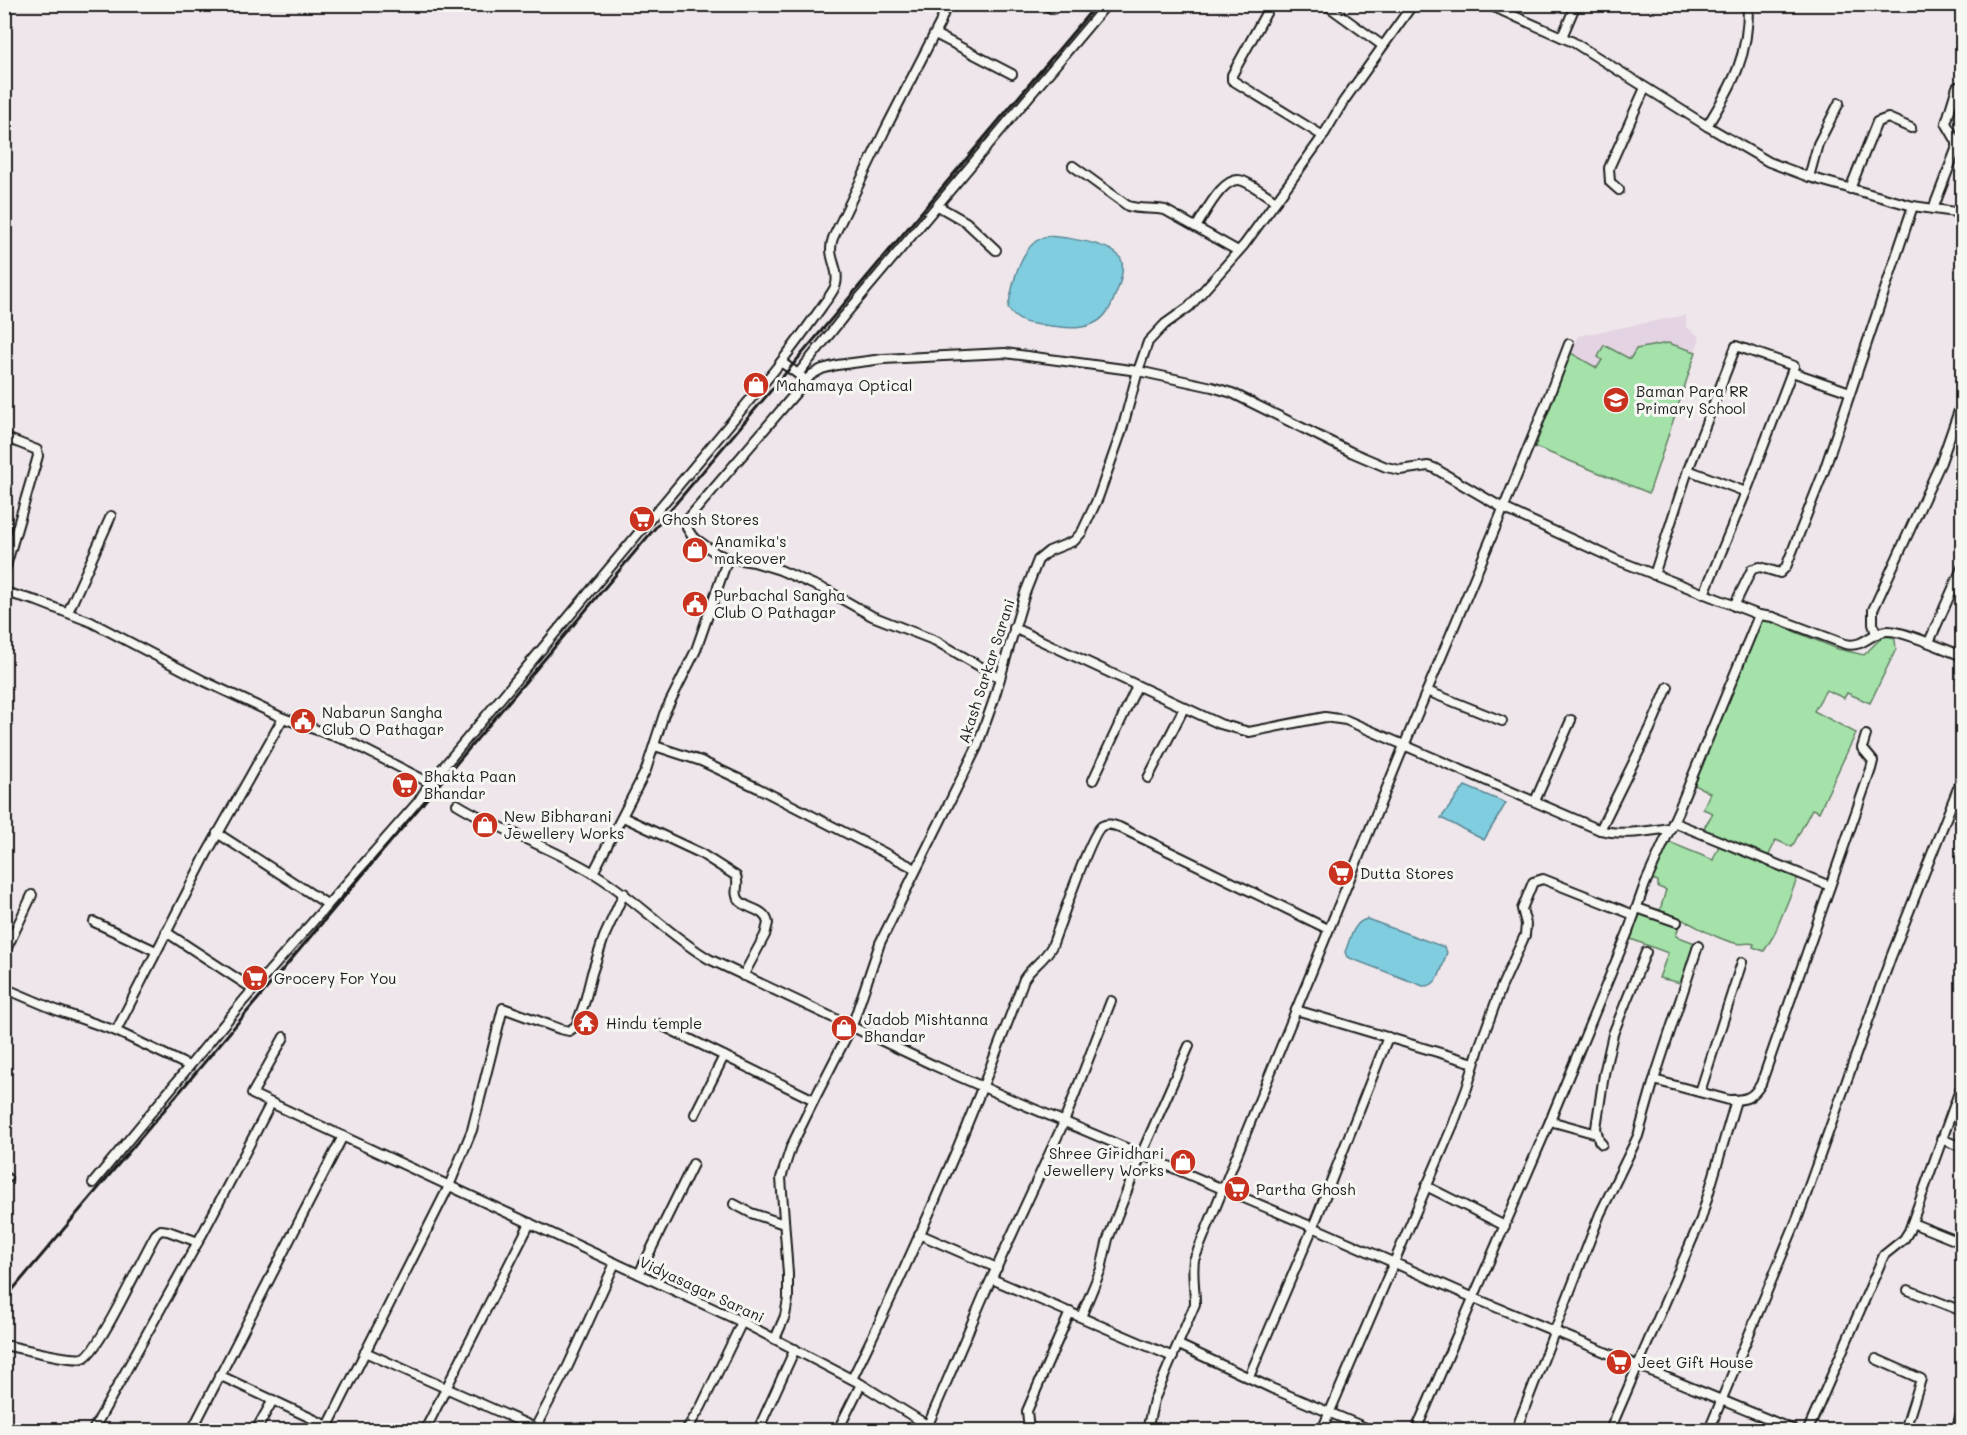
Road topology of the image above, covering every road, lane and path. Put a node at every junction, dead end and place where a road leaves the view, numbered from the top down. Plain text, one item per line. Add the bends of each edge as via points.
1 (947, 4) edge
2 (1044, 4) edge
3 (1107, 4) edge
4 (1271, 4) edge
5 (1325, 4) edge
6 (1413, 4) edge
7 (1487, 4) edge
8 (1576, 4) edge
9 (1748, 4) edge
10 (1053, 9) dead end
11 (935, 34) junction
12 (1562, 37) junction
13 (1383, 46) junction
14 (1012, 74) dead end
15 (1957, 87) dead end
16 (1645, 88) junction
17 (1839, 103) dead end
18 (1707, 126) junction
19 (1911, 128) dead end
20 (1323, 136) junction
21 (1073, 166) dead end
22 (1809, 177) junction
23 (1850, 189) junction
24 (1619, 190) dead end
25 (1276, 201) junction
26 (938, 206) junction
27 (1913, 206) junction
28 (1933, 209) junction
29 (1962, 213) edge
30 (1196, 228) junction
31 (996, 250) dead end
32 (1238, 251) junction
33 (1569, 344) dead end
34 (781, 362) junction
35 (1138, 371) junction
36 (1792, 372) junction
37 (798, 374) junction
38 (807, 380) junction
39 (1850, 392) junction
40 (1962, 402) edge
41 (4, 437) edge
42 (1688, 470) junction
43 (1746, 492) junction
44 (1504, 508) junction
45 (111, 516) dead end
46 (728, 558) junction
47 (1962, 568) edge
48 (4, 573) edge
49 (1654, 575) junction
50 (4, 592) edge
51 (1704, 594) junction
52 (1734, 606) junction
53 (68, 612) junction
54 (1759, 615) junction
55 (1014, 628) junction
56 (1876, 634) junction
57 (1929, 642) junction
58 (1962, 656) edge
59 (1000, 678) junction
60 (1137, 686) junction
61 (1668, 687) dead end
62 (1427, 692) junction
63 (1184, 708) junction
64 (283, 718) junction
65 (1571, 720) dead end
66 (1502, 721) dead end
67 (1866, 735) dead end
68 (1404, 745) junction
69 (655, 746) junction
70 (1148, 778) dead end
71 (1962, 778) edge
72 (1093, 780) dead end
73 (430, 783) junction
74 (1535, 801) junction
75 (457, 804) dead end
76 (623, 817) junction
77 (1672, 825) junction
78 (1600, 830) junction
79 (217, 833) junction
80 (916, 870) junction
81 (593, 873) junction
82 (1830, 886) junction
83 (624, 893) junction
84 (32, 895) dead end
85 (327, 904) junction
86 (1636, 912) junction
87 (94, 922) dead end
88 (1677, 922) dead end
89 (1328, 929) junction
90 (166, 932) junction
91 (1698, 946) dead end
92 (156, 951) junction
93 (1646, 952) dead end
94 (4, 954) edge
95 (1742, 962) dead end
96 (743, 976) junction
97 (4, 988) edge
98 (253, 989) junction
99 (1111, 1001) dead end
100 (1296, 1010) junction
101 (659, 1024) dead end
102 (852, 1026) junction
103 (116, 1031) junction
104 (284, 1037) dead end
105 (1388, 1037) junction
106 (1189, 1046) dead end
107 (724, 1056) junction
108 (1474, 1064) junction
109 (189, 1066) junction
110 (1654, 1080) junction
111 (1962, 1084) edge
112 (983, 1087) junction
113 (1700, 1092) junction
114 (814, 1100) junction
115 (1736, 1100) junction
116 (271, 1103) junction
117 (695, 1114) dead end
118 (1550, 1121) junction
119 (1064, 1122) junction
120 (1597, 1134) junction
121 (343, 1136) junction
122 (1941, 1139) junction
123 (1602, 1144) dead end
124 (1962, 1147) edge
125 (1141, 1155) junction
126 (693, 1164) dead end
127 (93, 1183) dead end
128 (449, 1186) junction
129 (1426, 1186) junction
130 (1224, 1189) junction
131 (734, 1204) dead end
132 (530, 1223) junction
133 (1912, 1223) junction
134 (784, 1224) junction
135 (1505, 1226) junction
136 (1313, 1227) junction
137 (919, 1234) junction
138 (198, 1242) junction
139 (1962, 1243) edge
140 (1394, 1262) junction
141 (615, 1263) junction
142 (997, 1268) junction
143 (639, 1274) junction
144 (992, 1280) junction
145 (1908, 1290) dead end
146 (1474, 1298) junction
147 (1962, 1311) edge
148 (1070, 1312) junction
149 (1081, 1317) junction
150 (742, 1322) junction
151 (1555, 1330) junction
152 (775, 1339) junction
153 (1179, 1345) junction
154 (9, 1346) dead end
155 (795, 1349) junction
156 (365, 1352) junction
157 (1173, 1357) junction
158 (1876, 1359) dead end
159 (1639, 1365) junction
160 (219, 1375) junction
161 (1249, 1377) junction
162 (852, 1379) junction
163 (861, 1384) junction
164 (447, 1389) junction
165 (273, 1400) junction
166 (1722, 1400) junction
167 (1962, 1411) edge
168 (1330, 1414) junction
169 (327, 1428) edge
170 (932, 1428) edge
171 (537, 1430) edge
172 (93, 1431) edge
173 (192, 1431) edge
174 (256, 1431) edge
175 (425, 1431) edge
176 (686, 1431) edge
177 (758, 1431) edge
178 (838, 1431) edge
179 (1029, 1431) edge
180 (1146, 1431) edge
181 (1322, 1431) edge
182 (1371, 1431) edge
183 (1416, 1431) edge
184 (1516, 1431) edge
185 (1610, 1431) edge
186 (1709, 1431) edge
187 (1794, 1431) edge
188 (1808, 1431) edge
189 (1905, 1431) edge
190 (1956, 1431) edge

1 - 11 street
2 - 10 street
3 - 26 street
4 - 20 street via 1232,80
5 - 13 street
6 - 13 street, Akash Sarkar Sarani
7 - 12 street
8 - 12 street
9 - 18 street via 1745,44 1738,69
11 - 14 street
11 - 34 street via 832,238 830,250 837,277 834,289
12 - 16 street
13 - 20 street, Akash Sarkar Sarani
15 - 28 street via 1946,123 1957,147
16 - 18 street
16 - 24 street via 1609,168 1610,182
17 - 22 street via 1818,144
18 - 22 street via 1769,162
19 - 23 street via 1888,118 1877,122
20 - 25 street, Akash Sarkar Sarani
21 - 30 street via 1128,206 1165,210
22 - 23 street
23 - 27 street
25 - 30 street via 1244,182 1233,180 1218,193
25 - 32 street, Akash Sarkar Sarani
26 - 31 street via 966,222
26 - 37 street
27 - 28 street
27 - 39 street
28 - 29 street
30 - 32 street
32 - 35 street, Akash Sarkar Sarani via 1189,308 1153,335
33 - 44 street
34 - 37 street
34 - 73 street
35 - 38 street via 1005,353 837,364
35 - 44 street via 1232,393 1394,470 1434,468
35 - 55 street, Akash Sarkar Sarani via 1122,430 1089,519 1074,541 1049,551 1038,561
36 - 39 street
36 - 42 street via 1794,366 1736,346
36 - 43 street
37 - 38 street
38 - 46 street via 687,520 692,536
39 - 52 street via 1786,567 1780,573 1760,567 1752,569
40 - 56 street via 1941,462 1873,610
41 - 48 street via 33,447 38,456
42 - 43 street
42 - 49 street
43 - 51 street
44 - 49 street
44 - 62 street
45 - 53 street
46 - 59 street via 780,570 828,591 872,616 936,641
46 - 69 street via 703,630 664,714
47 - 57 street
49 - 51 street
50 - 53 street
51 - 52 street
52 - 54 street
53 - 64 street
54 - 56 street via 1850,645 1864,643
54 - 77 street
55 - 59 street, Akash Sarkar Sarani
55 - 60 street
56 - 57 street via 1888,630
57 - 58 street
59 - 80 street, Akash Sarkar Sarani via 977,747
60 - 63 street
60 - 72 street
61 - 78 street
62 - 66 street
62 - 68 street
63 - 68 street via 1249,732 1332,717
63 - 70 street
64 - 73 street via 348,741
64 - 79 street
65 - 74 street
67 - 82 street via 1862,748 1873,761
68 - 74 street
68 - 89 street
69 - 76 street
69 - 80 street via 701,761 758,788
71 - 166 street via 1887,967 1798,1217
73 - 85 street via 418,802
74 - 78 street
75 - 81 street
76 - 81 street
76 - 96 street via 700,853 736,876 739,901 764,914 768,923
77 - 78 street via 1625,834
77 - 82 street
77 - 86 street
79 - 85 street
79 - 90 street
80 - 102 street, Akash Sarkar Sarani via 880,943
81 - 83 street
82 - 115 street via 1761,1084 1755,1094
83 - 96 street via 699,954
83 - 128 street via 604,937 576,1026 569,1031 560,1029 503,1008 472,1130
84 - 94 street
85 - 98 street
86 - 88 street
86 - 108 street via 1543,879 1533,882 1522,909 1526,935 1501,988
86 - 118 street
87 - 92 street
89 - 100 street
89 - 112 street via 1119,827 1102,826 1089,848 1047,956 1024,979
90 - 92 street
90 - 98 street
91 - 110 street
92 - 103 street
93 - 120 street via 1613,1034
95 - 113 street
96 - 102 street
97 - 103 street
98 - 109 street
99 - 119 street
100 - 105 street
100 - 130 street
101 - 107 street
102 - 112 street
102 - 114 street, Akash Sarkar Sarani
103 - 109 street
104 - 116 street via 252,1094
105 - 108 street
105 - 136 street
106 - 125 street
107 - 114 street
107 - 117 street
108 - 129 street
109 - 127 street
110 - 113 street
110 - 151 street via 1638,1136 1600,1214
111 - 122 street
112 - 119 street
112 - 137 street
113 - 115 street
114 - 134 street, Akash Sarkar Sarani via 781,1178
115 - 159 street via 1701,1220
116 - 121 street, Vidyasagar Sarani
116 - 138 street
118 - 120 street
118 - 135 street
119 - 125 street
119 - 142 street
120 - 123 street
121 - 128 street, Vidyasagar Sarani
121 - 160 street
122 - 124 street
122 - 133 street
125 - 130 street
125 - 149 street
126 - 143 street
128 - 132 street, Vidyasagar Sarani
128 - 156 street
129 - 135 street
129 - 140 street
130 - 136 street
130 - 153 street via 1194,1260 1195,1304
131 - 134 street
132 - 141 street, Vidyasagar Sarani
132 - 164 street
133 - 139 street
133 - 188 street via 1904,1239 1884,1256
134 - 152 street, Akash Sarkar Sarani via 788,1299
135 - 146 street
136 - 140 street
136 - 161 street
137 - 142 street
137 - 162 street
138 - 154 street via 168,1231 156,1234 90,1355 73,1358
138 - 172 street
140 - 146 street
140 - 168 street
141 - 143 street, Vidyasagar Sarani
141 - 171 street
142 - 144 street
143 - 150 street, Vidyasagar Sarani
144 - 148 street
144 - 170 street
145 - 147 street
146 - 151 street
146 - 183 street
148 - 149 street
148 - 179 street via 1028,1411
149 - 157 street
150 - 152 street, Vidyasagar Sarani
150 - 176 street
151 - 159 street
151 - 184 street
152 - 155 street, Vidyasagar Sarani
153 - 157 street
153 - 161 street
155 - 162 street, Vidyasagar Sarani
155 - 177 street
156 - 164 street
156 - 169 street
157 - 180 street
158 - 189 street via 1921,1379
159 - 166 street
159 - 185 street
160 - 165 street
160 - 173 street
161 - 168 street
162 - 163 street, Vidyasagar Sarani
163 - 170 street, Vidyasagar Sarani
163 - 178 street
164 - 171 street
164 - 175 street
165 - 169 street
165 - 174 street
166 - 186 street
166 - 187 street
167 - 190 street
168 - 181 street
168 - 182 street

